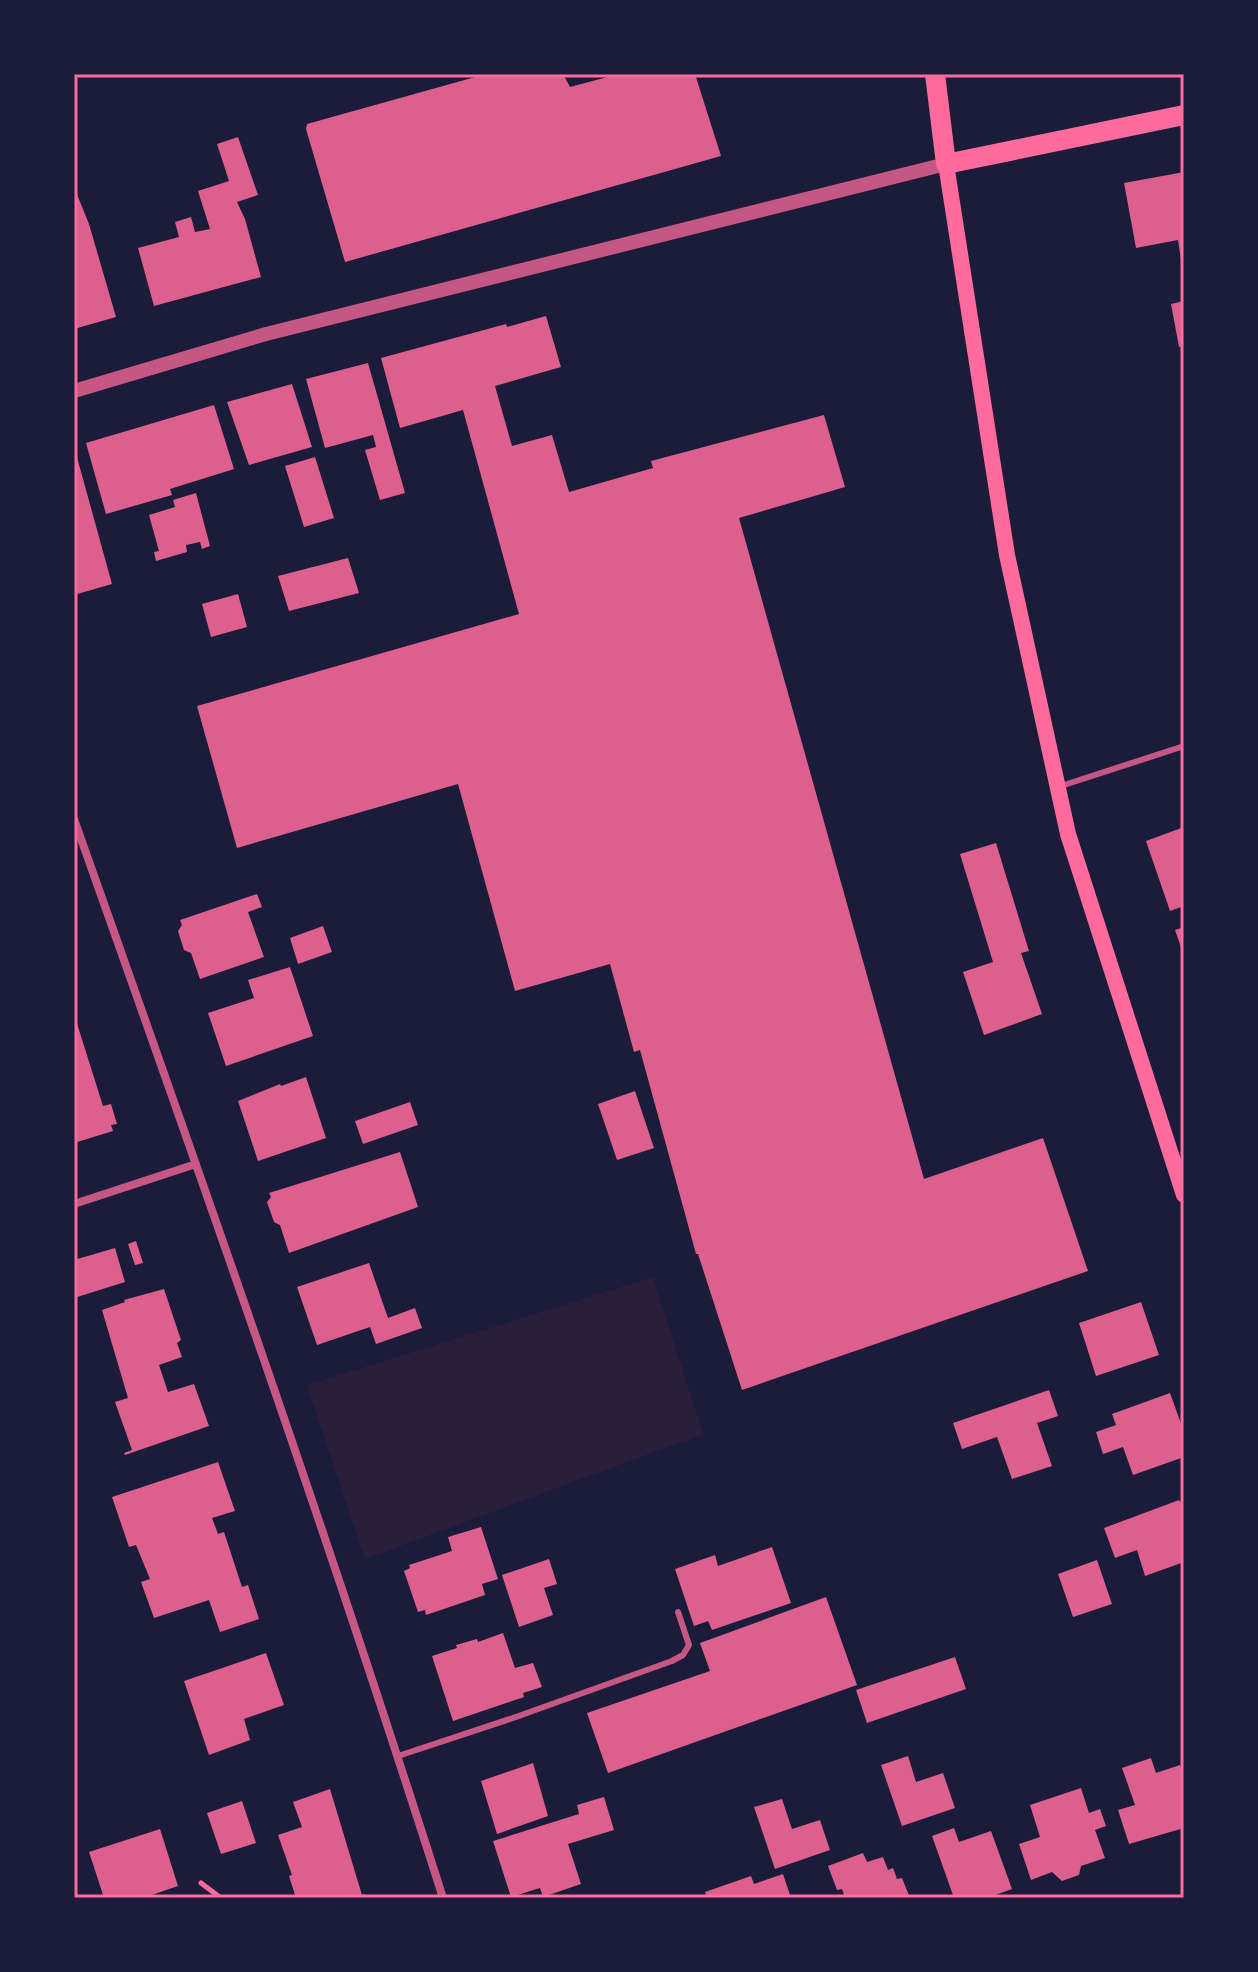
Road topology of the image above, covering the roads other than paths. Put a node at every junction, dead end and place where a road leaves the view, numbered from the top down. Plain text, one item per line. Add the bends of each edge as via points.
1 (935, 74) edge
2 (1184, 115) edge
3 (946, 164) junction
4 (74, 391) edge
5 (1184, 746) edge
6 (1057, 787) junction
7 (74, 819) edge
8 (196, 1164) junction
9 (1184, 1195) edge
10 (74, 1204) edge
11 (678, 1612) dead end
12 (398, 1756) junction
13 (443, 1898) edge

1 - 3 main road
2 - 3 main road
3 - 4 street via 266,334
3 - 6 main road via 1007,555
5 - 6 lane
6 - 9 main road via 1102,946
7 - 8 street
8 - 10 street
8 - 12 street
11 - 12 lane via 689,1645 672,1661
12 - 13 street

